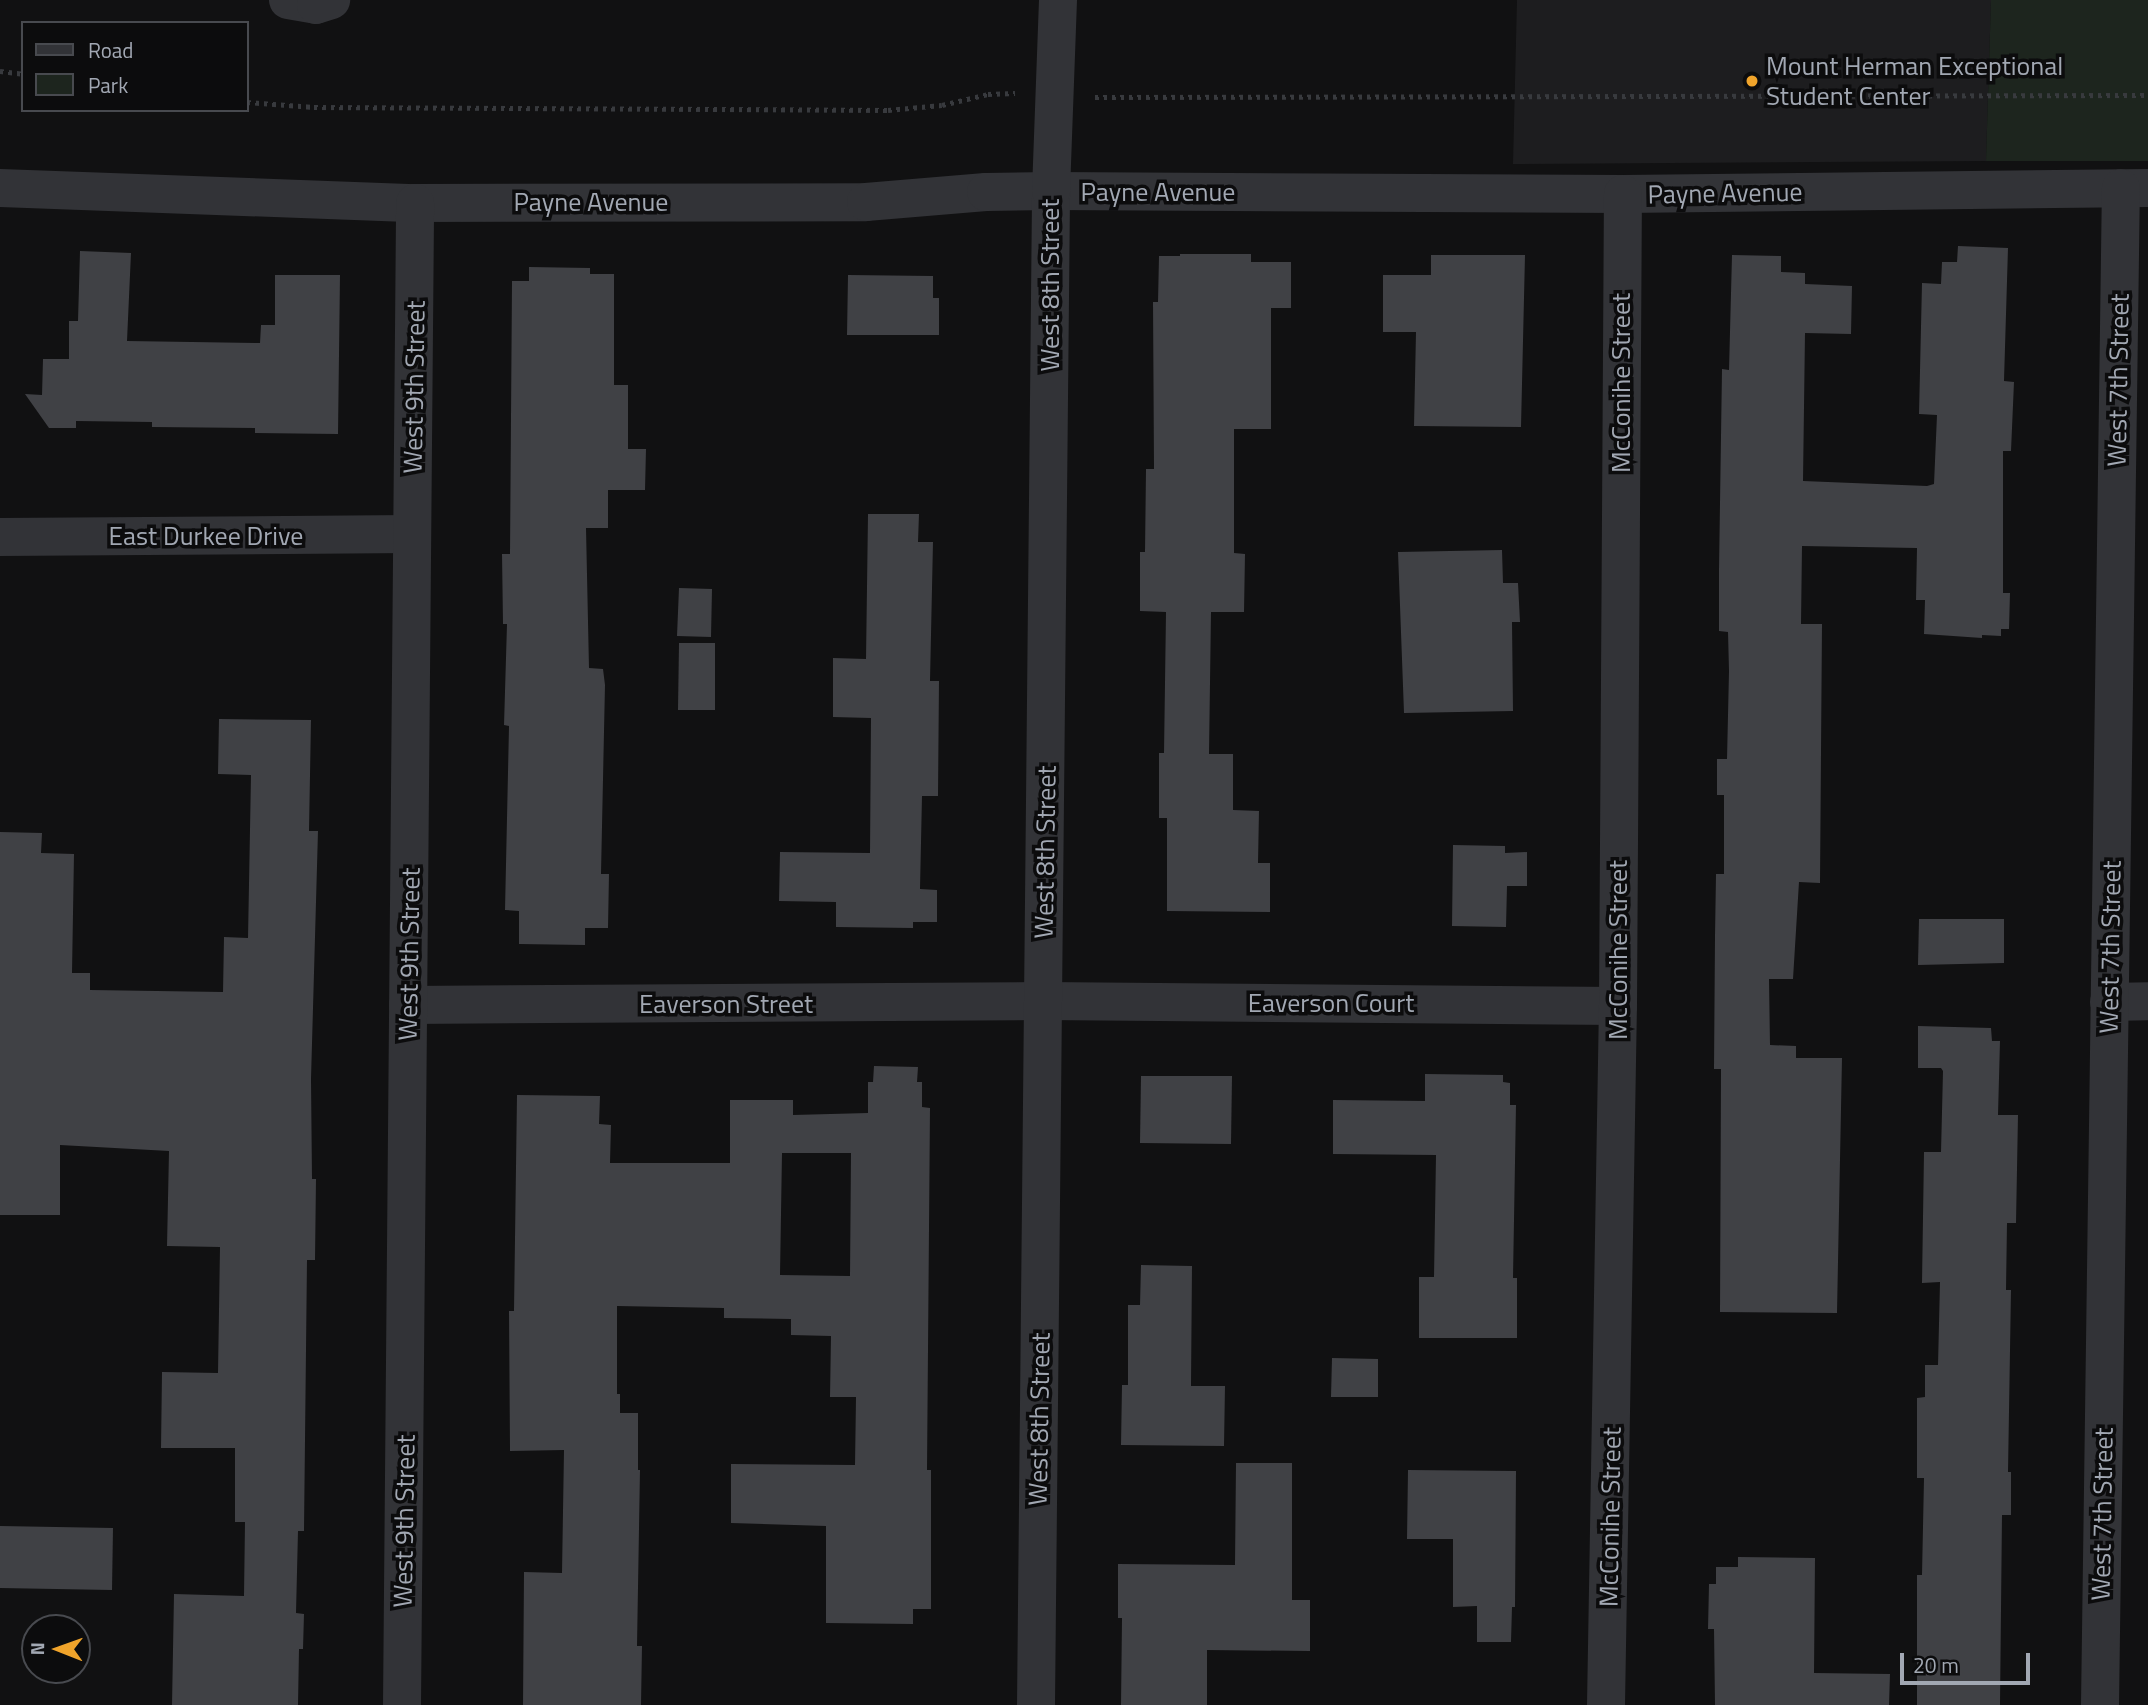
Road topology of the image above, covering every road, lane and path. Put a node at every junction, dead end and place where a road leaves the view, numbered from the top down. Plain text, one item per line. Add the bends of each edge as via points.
1 (331, 0) edge
2 (1058, 0) edge
3 (290, 1) edge
4 (0, 71) edge
5 (21, 74) edge
6 (1016, 93) dead end
7 (2148, 95) edge
8 (1094, 97) dead end
9 (248, 102) edge
10 (0, 188) edge
11 (2134, 188) edge
12 (1051, 191) junction
13 (1623, 194) junction
14 (415, 203) junction
15 (412, 534) junction
16 (0, 537) edge
17 (1044, 1001) junction
18 (2109, 1002) junction
19 (2148, 1002) edge
20 (408, 1005) junction
21 (1618, 1006) junction
22 (402, 1705) edge
23 (1036, 1705) edge
24 (1606, 1705) edge
25 (2100, 1705) edge

1 - 3 street via 316,5
2 - 12 street, West 8th Street
4 - 5 path
6 - 9 path via 888,110 328,107
7 - 8 path
10 - 14 street, Payne Avenue
11 - 13 street, Payne Avenue
11 - 18 street, West 7th Street
12 - 13 street, Payne Avenue
12 - 14 street, Payne Avenue via 866,202
12 - 17 street, West 8th Street
13 - 21 street, McConihe Street
14 - 15 street, West 9th Street
15 - 16 street, East Durkee Drive
15 - 20 street, West 9th Street
17 - 20 street, Eaverson Street
17 - 21 street, Eaverson Court
17 - 23 street, West 8th Street
18 - 19 street
18 - 25 street, West 7th Street
20 - 22 street, West 9th Street
21 - 24 street, McConihe Street

